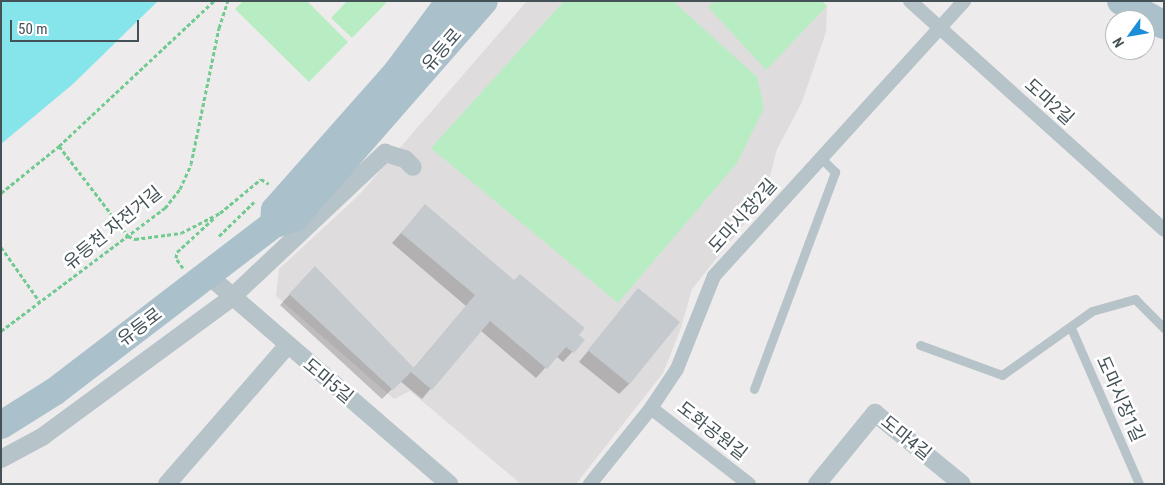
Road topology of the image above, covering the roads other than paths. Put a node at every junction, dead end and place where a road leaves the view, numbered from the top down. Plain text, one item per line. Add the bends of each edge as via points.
1 (450, 1) edge
2 (465, 1) edge
3 (484, 1) edge
4 (502, 1) edge
5 (910, 1) edge
6 (964, 1) edge
7 (1121, 1) edge
8 (1164, 25) edge
9 (938, 28) junction
10 (397, 72) junction
11 (821, 158) junction
12 (413, 167) dead end
13 (334, 176) junction
14 (274, 224) junction
15 (1164, 230) edge
16 (196, 273) junction
17 (231, 298) junction
18 (1072, 328) junction
19 (1164, 328) edge
20 (920, 345) dead end
21 (287, 346) junction
22 (754, 389) dead end
23 (651, 408) junction
24 (1, 424) edge
25 (1, 459) edge
26 (167, 484) edge
27 (449, 484) edge
28 (590, 484) edge
29 (749, 484) edge
30 (817, 484) edge
31 (962, 484) edge
32 (1139, 484) edge

1 - 10 main road
2 - 10 main road
3 - 13 main road, 유등로
4 - 13 main road via 379,141
5 - 9 street, 도마2길
6 - 9 street, 도마시장2길
7 - 8 main road
9 - 11 street, 도마시장2길
9 - 15 street, 도마2길
10 - 14 main road, 유등로 via 275,210
11 - 22 lane via 835,172
11 - 23 street, 도마시장2길 via 714,276 677,369
12 - 17 street via 405,160 385,153
13 - 14 main road, 유등로 via 294,218
14 - 16 main road, 유등로
16 - 17 street, 도마5길
16 - 24 main road, 유등로 via 54,392
17 - 21 street, 도마5길
17 - 25 street via 42,437
18 - 19 lane via 1092,311 1135,299
18 - 20 lane via 1002,375
18 - 32 lane, 도마시장1길
21 - 26 street
21 - 27 street, 도마5길
23 - 28 street, 도마시장2길
23 - 29 street, 도화공원길
30 - 31 street, 도마4길 via 875,413

